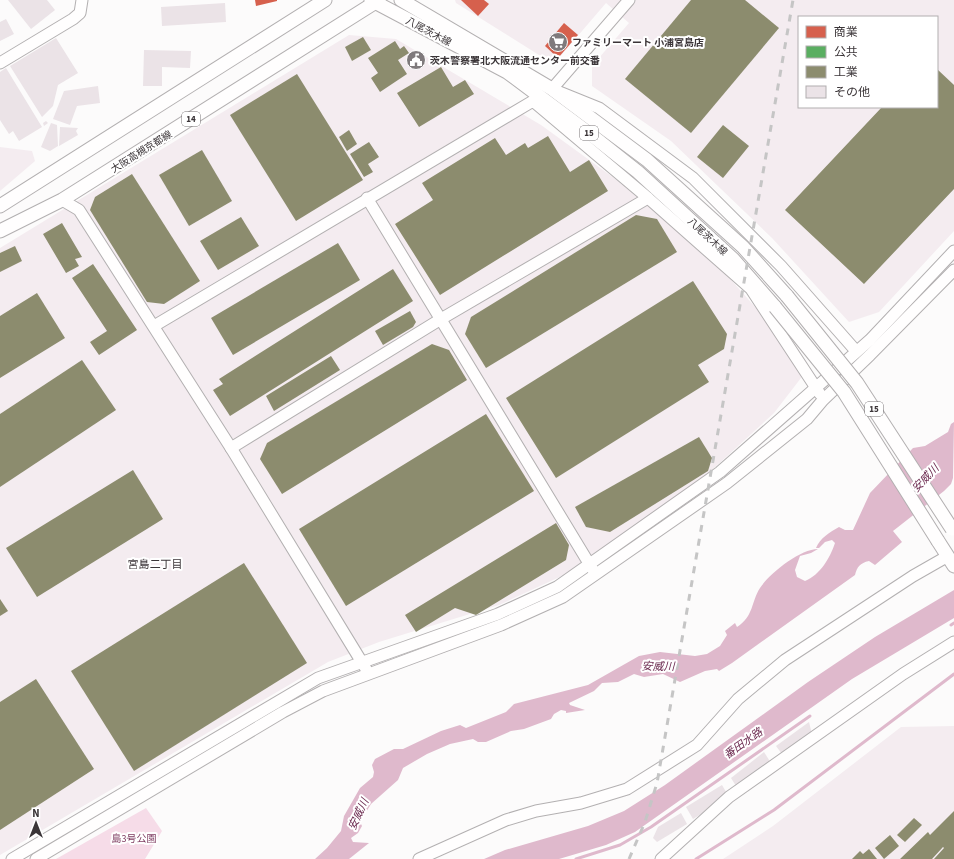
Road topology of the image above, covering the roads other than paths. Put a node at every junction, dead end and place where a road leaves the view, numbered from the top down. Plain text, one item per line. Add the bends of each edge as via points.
1 (82, 0) edge
2 (325, 0) edge
3 (401, 0) edge
4 (629, 0) edge
5 (375, 1) edge
6 (0, 64) edge
7 (507, 72) junction
8 (552, 89) junction
9 (533, 101) junction
10 (554, 118) junction
11 (594, 137) junction
12 (367, 198) junction
13 (648, 198) junction
14 (62, 200) junction
15 (0, 206) edge
16 (0, 231) edge
17 (954, 251) edge
18 (954, 270) edge
19 (441, 319) junction
20 (154, 326) junction
21 (856, 351) junction
22 (816, 388) junction
23 (823, 400) junction
24 (231, 448) junction
25 (953, 531) edge
26 (951, 561) edge
27 (593, 569) junction
28 (954, 642) edge
29 (362, 662) junction
30 (368, 673) junction
31 (12, 859) edge
32 (36, 859) edge
33 (418, 859) edge
34 (661, 859) edge

1 - 6 street via 80,13 73,19
2 - 15 main road
3 - 8 main road, 八尾茨木線 / 15
4 - 8 street
5 - 7 main road, 八尾茨木線 / 15
5 - 14 main road, 大阪高槻京都線 / 14
7 - 9 main road
7 - 11 main road, 八尾茨木線 / 15
8 - 21 street via 599,108 693,178 781,266
8 - 25 main road, 八尾茨木線 / 15, bridge via 647,160 743,247 787,296 857,383
9 - 10 street
9 - 12 street
10 - 11 main road
10 - 13 street
11 - 26 main road, 八尾茨木線 / 15, bridge via 638,172 733,259 775,307 844,392
12 - 19 street
12 - 20 street
13 - 19 street
13 - 22 street via 750,289
14 - 16 main road, 大阪高槻京都線 / 14
14 - 20 street via 79,210
17 - 21 street via 870,340
18 - 23 street
19 - 24 street
19 - 27 street
20 - 24 street
21 - 22 street
22 - 23 street
22 - 27 street via 720,472
23 - 27 street via 807,419 727,483
24 - 29 street
26 - 33 street via 913,576 785,660 738,699 697,745 627,789 582,803 536,811 506,820
27 - 29 street via 498,614
27 - 30 street via 563,597 501,625
28 - 34 street via 903,674 729,797
29 - 30 street
29 - 31 street via 318,678
30 - 32 street via 323,691 283,712

